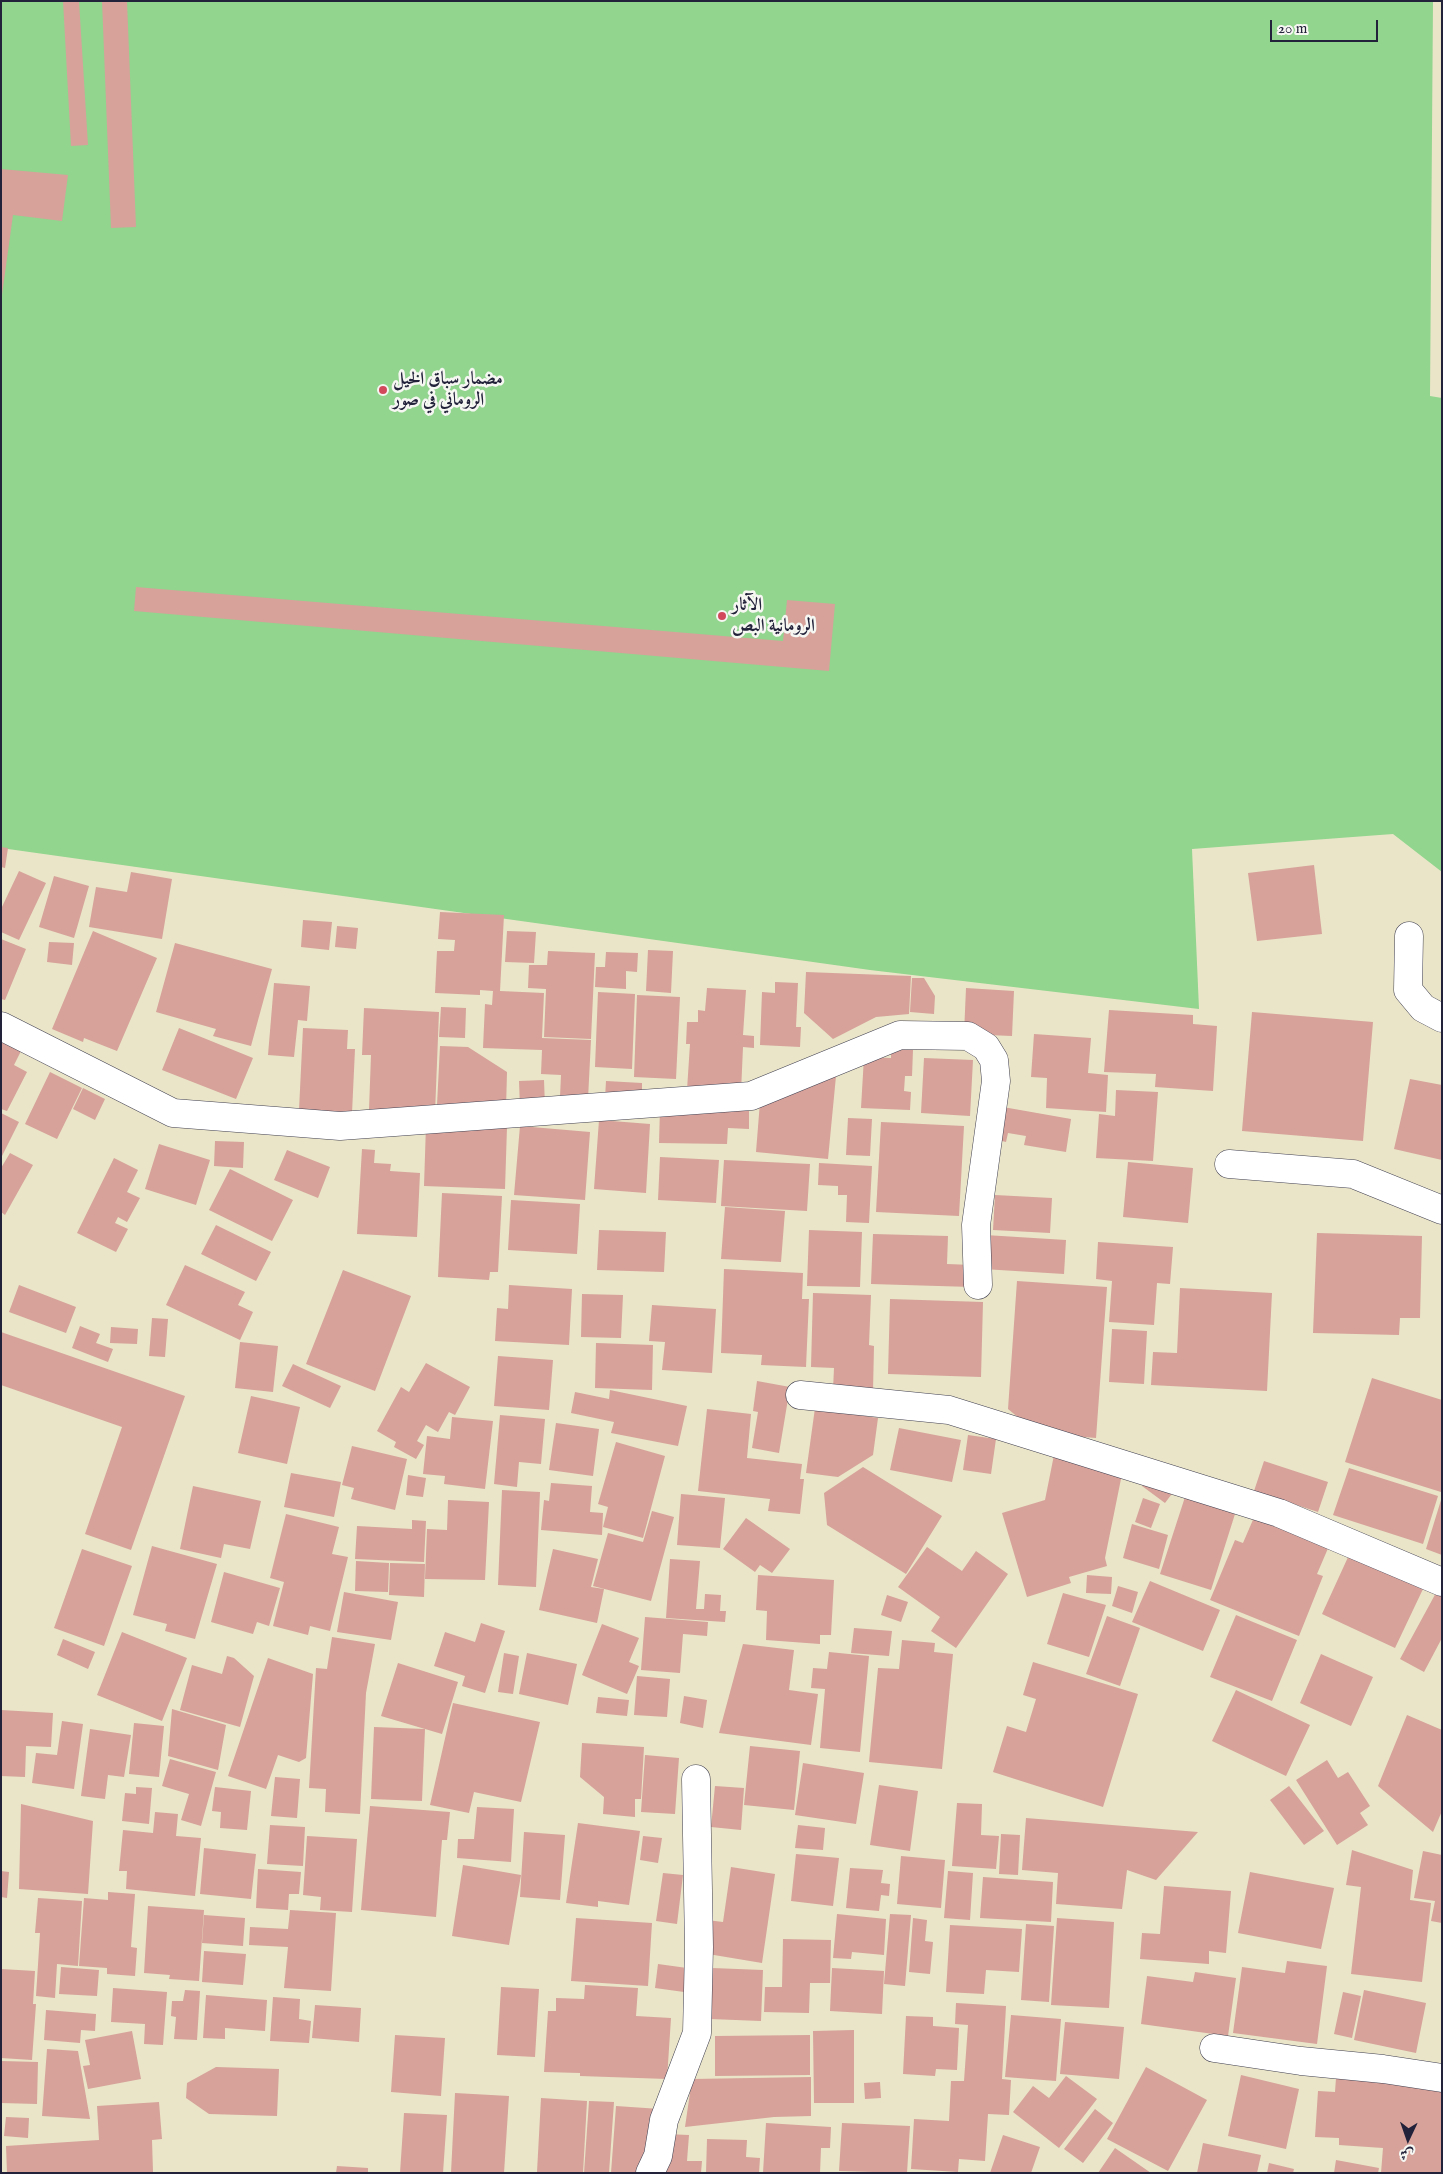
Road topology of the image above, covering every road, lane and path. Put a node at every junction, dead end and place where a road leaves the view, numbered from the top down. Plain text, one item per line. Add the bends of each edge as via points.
1 (1409, 936) dead end
2 (1442, 1018) edge
3 (1, 1026) edge
4 (1229, 1164) dead end
5 (1442, 1210) edge
6 (978, 1285) dead end
7 (800, 1395) dead end
8 (1442, 1582) edge
9 (696, 1779) dead end
10 (1214, 2048) dead end
11 (1442, 2078) edge
12 (650, 2173) edge

1 - 2 street via 1408,990 1423,1008
3 - 6 street via 173,1113 340,1126 751,1096 900,1035 968,1036 986,1048 994,1060 996,1081 976,1225
4 - 5 street via 1353,1174
7 - 8 street via 949,1410 1279,1513
9 - 12 street via 697,2033 664,2120 658,2156
10 - 11 street

